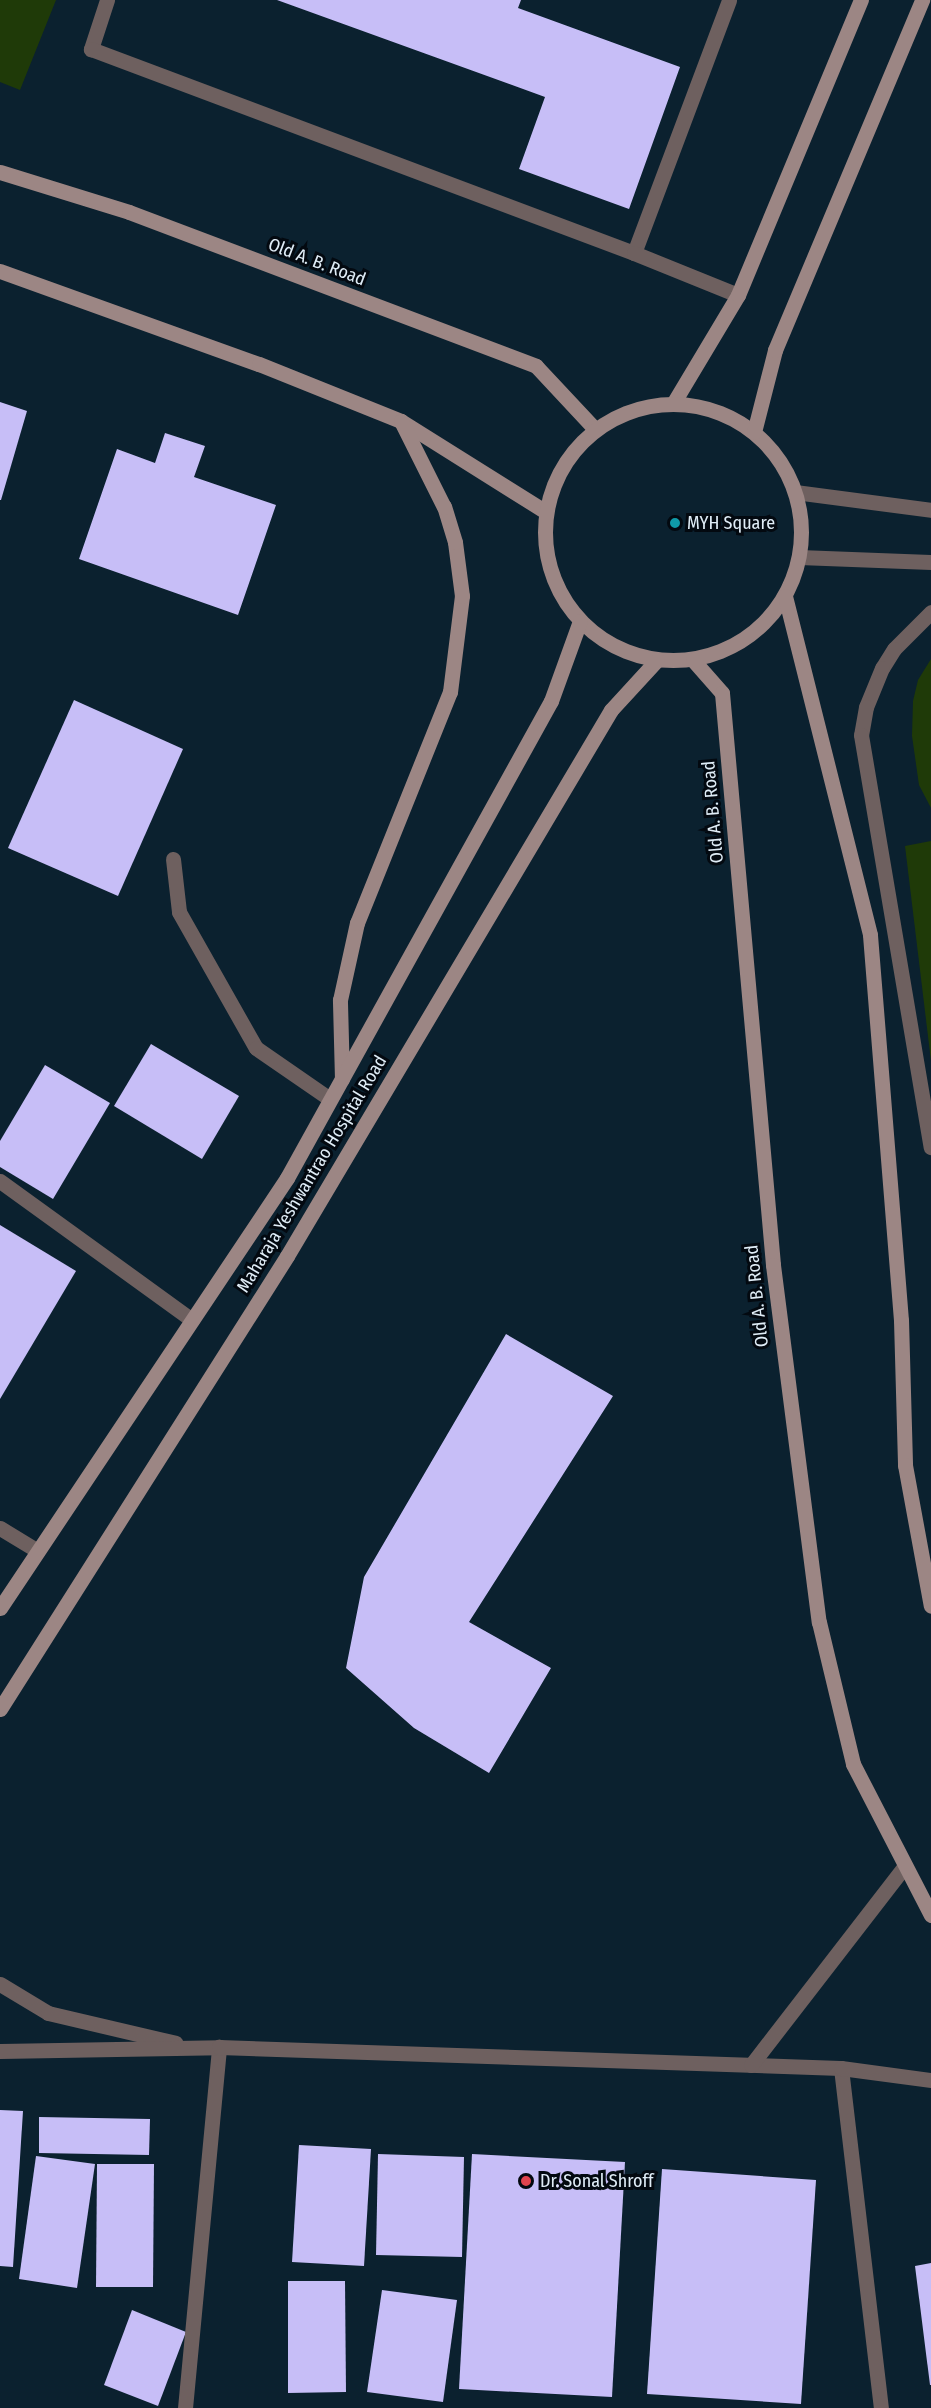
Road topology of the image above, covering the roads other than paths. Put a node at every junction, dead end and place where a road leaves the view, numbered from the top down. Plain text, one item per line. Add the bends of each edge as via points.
1 (107, 0) edge
2 (729, 0) edge
3 (861, 0) edge
4 (922, 0) edge
5 (0, 172) edge
6 (634, 253) junction
7 (0, 271) edge
8 (738, 295) junction
9 (674, 402) junction
10 (401, 421) junction
11 (595, 429) junction
12 (754, 432) junction
13 (795, 492) junction
14 (931, 510) edge
15 (546, 512) junction
16 (799, 557) junction
17 (931, 562) edge
18 (785, 596) junction
19 (931, 612) edge
20 (580, 621) junction
21 (657, 660) junction
22 (693, 660) junction
23 (173, 859) dead end
24 (342, 1079) junction
25 (330, 1099) junction
26 (931, 1147) edge
27 (0, 1181) edge
28 (192, 1320) junction
29 (0, 1528) edge
30 (38, 1551) junction
31 (931, 1606) edge
32 (0, 1608) edge
33 (0, 1709) edge
34 (905, 1866) junction
35 (931, 1916) edge
36 (0, 1984) edge
37 (219, 2047) junction
38 (200, 2049) junction
39 (0, 2051) edge
40 (751, 2065) junction
41 (841, 2068) junction
42 (931, 2080) edge
43 (185, 2408) edge
44 (881, 2408) edge

1 - 6 street via 91,49
2 - 6 street
3 - 8 main road
4 - 12 main road via 775,350
5 - 11 main road, Old A. B. Road via 129,212 536,366
6 - 8 street
7 - 10 main road via 259,364
8 - 9 main road
9 - 11 main road via 633,409
9 - 12 main road via 717,410
10 - 15 main road
10 - 24 main road via 444,507 455,542 462,596 450,692 357,923 340,1000
11 - 15 main road via 563,464
12 - 13 main road via 777,455
13 - 14 street
13 - 16 main road via 801,514
15 - 20 main road via 550,571 562,598
16 - 17 street
16 - 18 main road
18 - 22 main road via 761,627 729,649
18 - 31 main road via 870,935 901,1320 905,1465
19 - 26 street via 894,649 882,668 866,707 861,735
20 - 21 main road via 615,648
20 - 24 main road, Maharaja Yeshwantrao Hospital Road via 551,702
21 - 22 main road
21 - 33 main road, Maharaja Yeshwantrao Hospital Road via 611,710 287,1256
22 - 34 main road, Old A. B. Road via 722,693 773,1265 819,1622 853,1764
23 - 25 street via 179,912 256,1048
24 - 25 main road, Maharaja Yeshwantrao Hospital Road
25 - 28 main road, Maharaja Yeshwantrao Hospital Road via 286,1178
27 - 28 street
28 - 30 main road, Maharaja Yeshwantrao Hospital Road
29 - 30 street
30 - 32 main road, Maharaja Yeshwantrao Hospital Road
34 - 35 main road, Old A. B. Road
34 - 40 street
36 - 38 street via 48,2013
37 - 38 street
37 - 40 street
37 - 43 street
38 - 39 street
40 - 41 street
41 - 42 street
41 - 44 street

